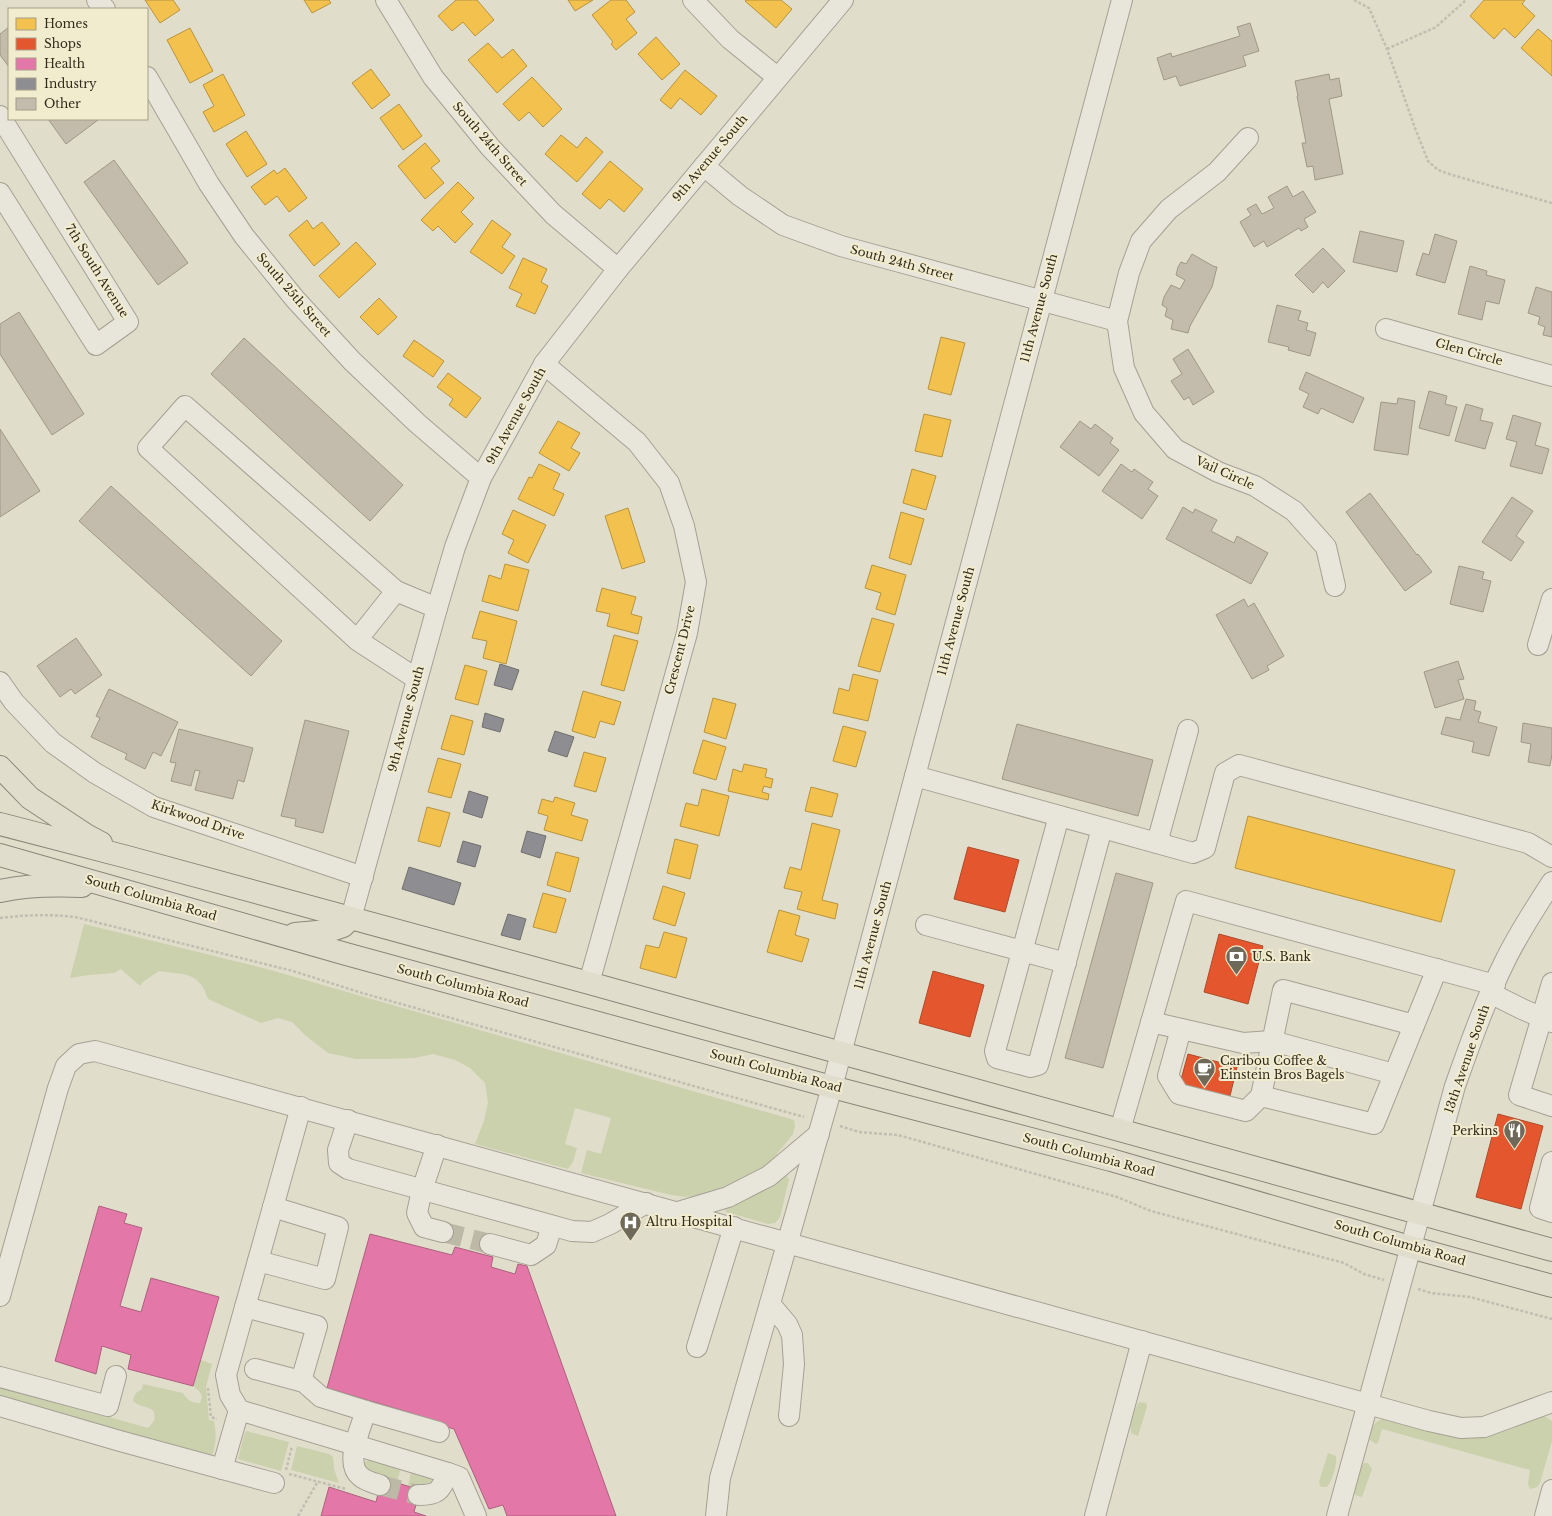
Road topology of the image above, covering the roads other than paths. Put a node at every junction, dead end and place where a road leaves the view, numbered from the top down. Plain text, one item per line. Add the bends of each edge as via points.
1 (97, 0) edge
2 (386, 0) edge
3 (693, 0) edge
4 (843, 0) edge
5 (1122, 0) edge
6 (104, 8) edge
7 (778, 77) junction
8 (148, 79) edge
9 (0, 116) edge
10 (1248, 138) dead end
11 (704, 166) junction
12 (0, 193) edge
13 (618, 269) junction
14 (1041, 301) junction
15 (1118, 321) junction
16 (1386, 329) dead end
17 (544, 364) junction
18 (1552, 376) edge
19 (481, 478) junction
20 (1335, 586) dead end
21 (396, 591) junction
22 (1552, 599) edge
23 (436, 608) junction
24 (357, 640) junction
25 (1538, 645) dead end
26 (417, 679) junction
27 (0, 682) edge
28 (1188, 730) dead end
29 (0, 767) edge
30 (915, 776) junction
31 (1058, 816) junction
32 (0, 824) edge
33 (1102, 828) junction
34 (1157, 843) junction
35 (0, 855) edge
36 (127, 857) junction
37 (1552, 857) edge
38 (363, 876) junction
39 (1552, 882) edge
40 (120, 889) junction
41 (0, 891) edge
42 (351, 918) junction
43 (926, 925) dead end
44 (270, 932) junction
45 (1022, 951) junction
46 (1066, 963) junction
47 (1437, 969) junction
48 (589, 983) junction
49 (1552, 983) edge
50 (1492, 989) junction
51 (1546, 1020) edge
52 (1151, 1022) junction
53 (1414, 1025) junction
54 (1181, 1029) junction
55 (1272, 1041) junction
56 (841, 1054) junction
57 (1394, 1074) junction
58 (832, 1087) junction
59 (1261, 1096) junction
60 (1552, 1106) edge
61 (301, 1107) junction
62 (348, 1120) junction
63 (1120, 1130) junction
64 (819, 1134) junction
65 (437, 1145) junction
66 (1552, 1162) edge
67 (422, 1190) junction
68 (646, 1203) junction
69 (274, 1207) junction
70 (678, 1212) junction
71 (1552, 1212) edge
72 (1419, 1213) junction
73 (552, 1226) junction
74 (734, 1227) junction
75 (443, 1232) tunnel mouth
76 (787, 1242) junction
77 (490, 1244) tunnel mouth
78 (1410, 1247) junction
79 (1552, 1250) edge
80 (258, 1261) junction
81 (1, 1286) edge
82 (1552, 1286) edge
83 (770, 1304) junction
84 (246, 1307) junction
85 (1142, 1341) junction
86 (697, 1347) dead end
87 (255, 1369) dead end
88 (116, 1376) dead end
89 (0, 1377) edge
90 (301, 1381) junction
91 (1552, 1402) edge
92 (1368, 1404) junction
93 (0, 1406) edge
94 (239, 1410) junction
95 (366, 1411) junction
96 (789, 1416) dead end
97 (439, 1432) dead end
98 (354, 1445) junction
99 (222, 1469) junction
100 (448, 1473) junction
101 (280, 1478) road end
102 (380, 1485) tunnel mouth
103 (1552, 1490) edge
104 (418, 1495) tunnel mouth
105 (476, 1516) edge
106 (716, 1516) edge
107 (1095, 1516) edge
108 (1337, 1516) edge
109 (1545, 1516) edge

1 - 6 street
2 - 13 street, South 24th Street via 433,77 490,147 553,214
3 - 7 street via 730,39
4 - 7 street, 9th Avenue South
5 - 14 street, 11th Avenue South
7 - 11 street, 9th Avenue South
8 - 19 street, South 25th Street via 209,184 244,236 296,299 352,361 417,424
9 - 12 street, 7th South Avenue via 128,322 96,345
10 - 15 street, Vail Circle via 1217,172 1169,208 1141,241 1128,273
11 - 13 street, 9th Avenue South
11 - 14 street, South 24th Street via 740,196 783,226 841,246
13 - 17 street, 9th Avenue South
14 - 15 street, South 24th Street
14 - 30 street, 11th Avenue South
15 - 20 street, Vail Circle via 1124,368 1144,413 1175,449 1218,472 1255,486 1294,511 1326,546
16 - 18 street, Glen Circle
17 - 19 street, 9th Avenue South
17 - 48 street, Crescent Drive via 637,442 669,483 684,526 696,582 686,633
19 - 23 street, 9th Avenue South
21 - 23 street
21 - 24 street
21 - 24 street via 185,406 148,448
22 - 25 street
23 - 26 street, 9th Avenue South
24 - 26 street
26 - 38 street, 9th Avenue South
27 - 38 street, Kirkwood Drive via 14,702 53,743 95,773 154,807
28 - 34 street
29 - 36 main road via 30,798 86,835
30 - 31 street
30 - 56 street, 11th Avenue South
31 - 33 street
31 - 45 street
32 - 36 main road
33 - 34 street
33 - 46 street
34 - 37 street via 1193,853 1205,848 1225,773 1239,765 1528,843
35 - 40 main road, South Columbia Road
36 - 42 main road
38 - 42 street, 9th Avenue South
39 - 50 street, 13th Avenue South via 1512,948
40 - 41 main road via 65,885
40 - 44 main road, South Columbia Road
42 - 44 main road via 343,926 328,931 301,934
42 - 48 main road
43 - 45 street
44 - 58 main road, South Columbia Road
45 - 46 street
45 - 46 street via 995,1051 997,1058 1032,1067 1038,1065
47 - 50 street
47 - 52 street via 1186,901
47 - 53 street
48 - 56 main road
49 - 51 street
50 - 51 street
50 - 72 street, 13th Avenue South via 1455,1086
51 - 60 street via 1519,1095
52 - 54 street
52 - 63 street
53 - 55 street via 1283,990
53 - 57 street
54 - 55 street via 1243,1043
54 - 59 street via 1168,1076 1179,1094 1246,1111
55 - 57 street
55 - 59 street
56 - 58 street, 11th Avenue South
56 - 63 main road
57 - 59 street via 1374,1124
58 - 64 street, 11th Avenue South
58 - 78 main road, South Columbia Road via 1111,1160
61 - 62 street
61 - 69 street
61 - 81 street via 113,1055 95,1051 79,1054 66,1066 58,1088
62 - 65 street
62 - 67 street via 338,1150 339,1163 348,1169
63 - 72 main road
64 - 70 street via 769,1176 728,1197
64 - 76 street, 11th Avenue South
65 - 67 street
65 - 68 street
66 - 71 street via 1540,1208
67 - 73 street
67 - 75 street via 417,1213 424,1227
68 - 70 street
68 - 73 street via 592,1232
69 - 80 street
69 - 80 street via 338,1227 325,1279
70 - 74 street
72 - 78 street, 13th Avenue South
72 - 79 main road
73 - 77 street via 546,1245 531,1254
74 - 76 street
74 - 86 street
76 - 83 street, 11th Avenue South
76 - 85 street
78 - 82 main road, South Columbia Road
78 - 92 street, 13th Avenue South
80 - 84 street
83 - 96 street via 787,1324 792,1335 794,1364
83 - 106 street, 11th Avenue South via 720,1478
84 - 90 street via 317,1326
84 - 94 street via 226,1375 230,1395
85 - 92 street
85 - 107 street
87 - 90 street
88 - 89 street via 108,1406
90 - 95 street via 321,1397
91 - 92 street via 1484,1427 1461,1428
92 - 108 street, 13th Avenue South
93 - 99 street
94 - 98 street
94 - 99 street
95 - 97 street
95 - 98 street
98 - 100 street
98 - 102 street via 353,1460 360,1476
99 - 101 street
100 - 104 street via 441,1489 432,1495
100 - 105 street via 459,1476
103 - 109 street

